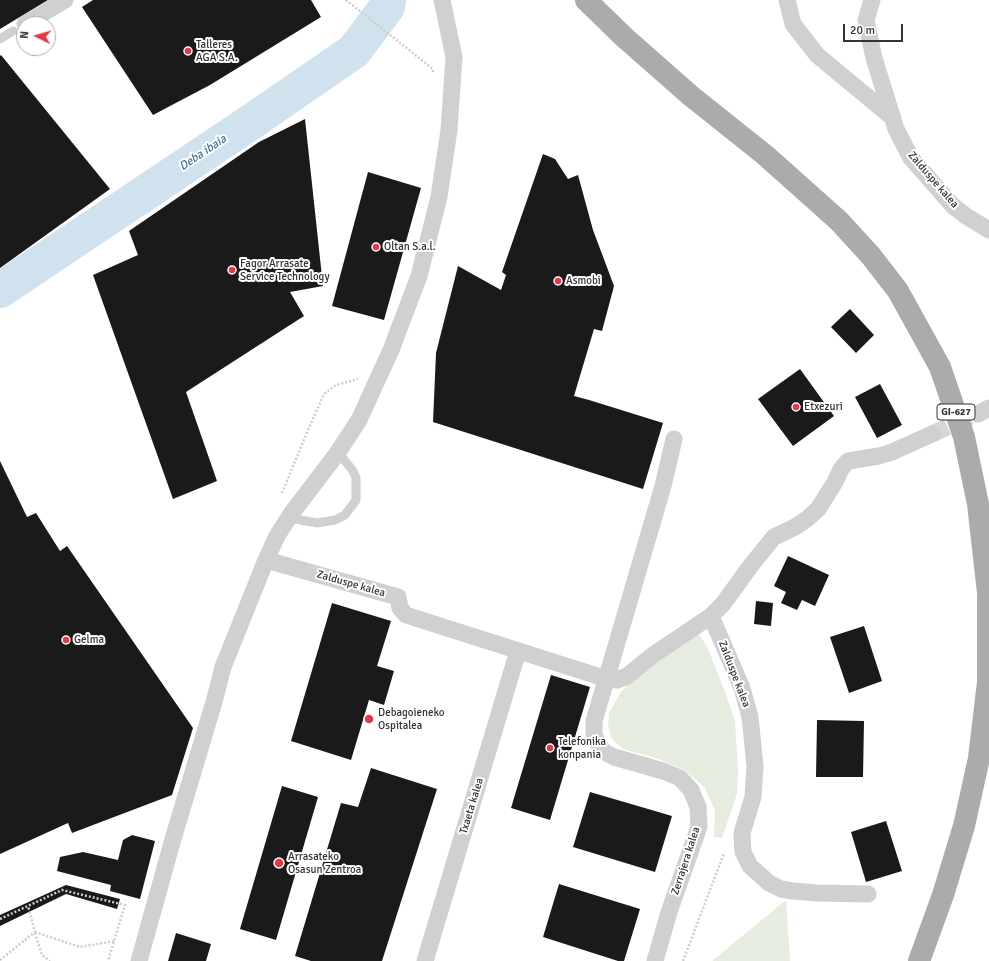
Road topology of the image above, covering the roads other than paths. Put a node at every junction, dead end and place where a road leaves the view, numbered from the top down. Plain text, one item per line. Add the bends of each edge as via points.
1 (65, 0) edge
2 (442, 0) edge
3 (586, 0) edge
4 (787, 0) edge
5 (872, 0) edge
6 (39, 16) edge
7 (893, 118) junction
8 (989, 230) edge
9 (932, 434) tunnel mouth
10 (674, 439) dead end
11 (338, 452) junction
12 (289, 518) junction
13 (266, 560) junction
14 (711, 616) junction
15 (518, 650) junction
16 (607, 679) junction
17 (868, 894) dead end
18 (139, 961) edge
19 (425, 961) edge
20 (656, 961) edge
21 (919, 961) edge

1 - 6 street
2 - 11 street via 454,58 449,130 439,197 419,276 391,350 359,420
3 - 21 main road, GI-627 via 691,96 765,155 839,221 898,291 940,367 964,437 978,504 988,593 988,682 979,758 964,826
4 - 7 street via 793,24 817,55
5 - 7 street, Zalduspe kalea via 866,20 874,58
7 - 8 street, Zalduspe kalea via 911,158 953,206
9 - 14 street, Zalduspe kalea via 892,452 848,461 818,508 807,520 774,537
10 - 16 street via 663,486
11 - 12 street
11 - 12 lane via 353,470 356,478 356,500 345,515 335,520 317,523
12 - 13 street
13 - 15 street, Zalduspe kalea via 398,597 400,608 406,615
13 - 18 street via 223,667
14 - 16 street, Zalduspe kalea via 653,655 628,676 617,680
14 - 17 street, Zalduspe kalea via 742,688 750,717 755,766 753,797 742,833 743,852 750,866 769,883 781,889
15 - 16 street, Zalduspe kalea
15 - 19 street, Txaeta kalea
16 - 20 street, Zerrajera kalea via 594,721 594,734 598,744 604,752 614,757 680,778 691,790 698,807 699,827 669,912

